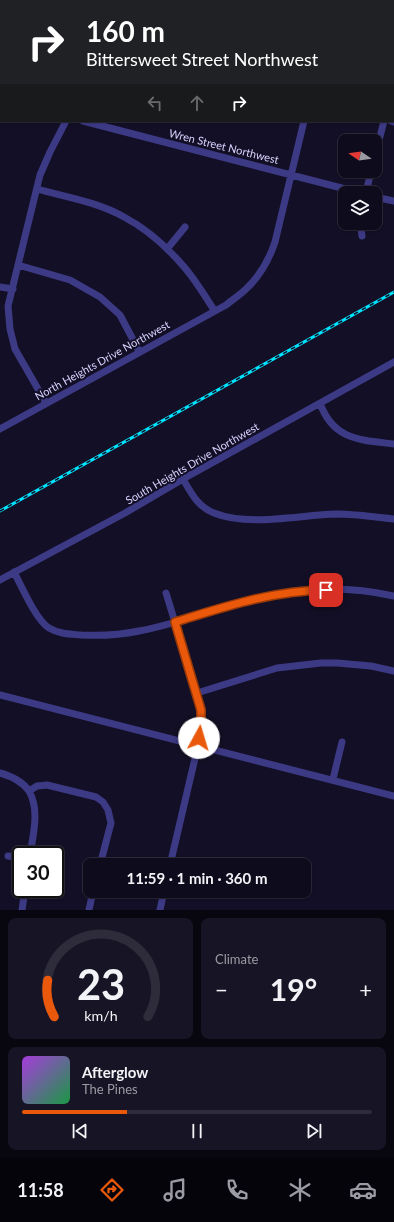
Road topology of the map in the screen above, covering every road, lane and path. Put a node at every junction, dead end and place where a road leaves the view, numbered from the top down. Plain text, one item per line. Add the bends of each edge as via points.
1 (66, 122) edge
2 (87, 122) edge
3 (304, 122) edge
4 (384, 122) edge
5 (381, 134) edge
6 (292, 175) junction
7 (338, 187) edge
8 (37, 189) junction
9 (382, 198) edge
10 (394, 201) edge
11 (185, 227) dead end
12 (361, 230) edge
13 (362, 236) dead end
14 (167, 249) junction
15 (18, 265) junction
16 (0, 287) edge
17 (13, 289) junction
18 (214, 310) junction
19 (139, 351) junction
20 (394, 362) edge
21 (46, 403) junction
22 (320, 403) junction
23 (0, 429) edge
24 (394, 444) edge
25 (183, 480) junction
26 (394, 519) edge
27 (14, 572) junction
28 (0, 580) edge
29 (166, 593) dead end
30 (394, 596) edge
31 (175, 622) junction
32 (394, 671) edge
33 (197, 693) junction
34 (0, 695) edge
35 (342, 742) dead end
36 (198, 746) junction
37 (0, 773) edge
38 (333, 779) junction
39 (29, 791) junction
40 (394, 796) edge
41 (31, 846) edge
42 (8, 856) dead end
43 (12, 857) edge
44 (102, 858) edge
45 (172, 858) edge
46 (24, 898) edge
47 (92, 898) edge
48 (163, 898) edge
49 (22, 910) edge
50 (89, 910) edge
51 (160, 910) edge

1 - 8 street via 45,163
2 - 6 street, Wren Street Northwest
3 - 6 street, North Heights Drive Northwest
4 - 5 street
6 - 7 street, Wren Street Northwest
6 - 18 street, North Heights Drive Northwest via 275,242 263,268 246,289 226,305
8 - 14 street via 124,216
8 - 15 street
9 - 10 street
11 - 14 street
12 - 13 street
14 - 18 street via 185,268
15 - 17 street
15 - 19 street via 70,280 100,297 120,315
16 - 17 street
17 - 21 street via 8,306 15,349
18 - 19 street, North Heights Drive Northwest
19 - 21 street, North Heights Drive Northwest
20 - 22 street, South Heights Drive Northwest
21 - 23 street, North Heights Drive Northwest
22 - 24 street via 328,420 344,434 367,441
22 - 25 street, South Heights Drive Northwest
25 - 26 street via 201,505 214,513 230,517 258,520 336,514
25 - 27 street, South Heights Drive Northwest
27 - 28 street, South Heights Drive Northwest
27 - 31 street via 42,621 48,627 62,633 123,633
29 - 31 street
30 - 31 street via 340,590 285,592 254,598
31 - 33 street
32 - 33 street via 371,666 321,663 277,668
33 - 36 street via 202,716
34 - 36 street
35 - 38 street
36 - 38 street
36 - 45 street
37 - 39 street via 15,779
38 - 40 street
39 - 41 street via 34,803
39 - 44 street via 47,785 96,797 103,802 109,813 110,826
42 - 43 street
46 - 49 street
47 - 50 street
48 - 51 street

